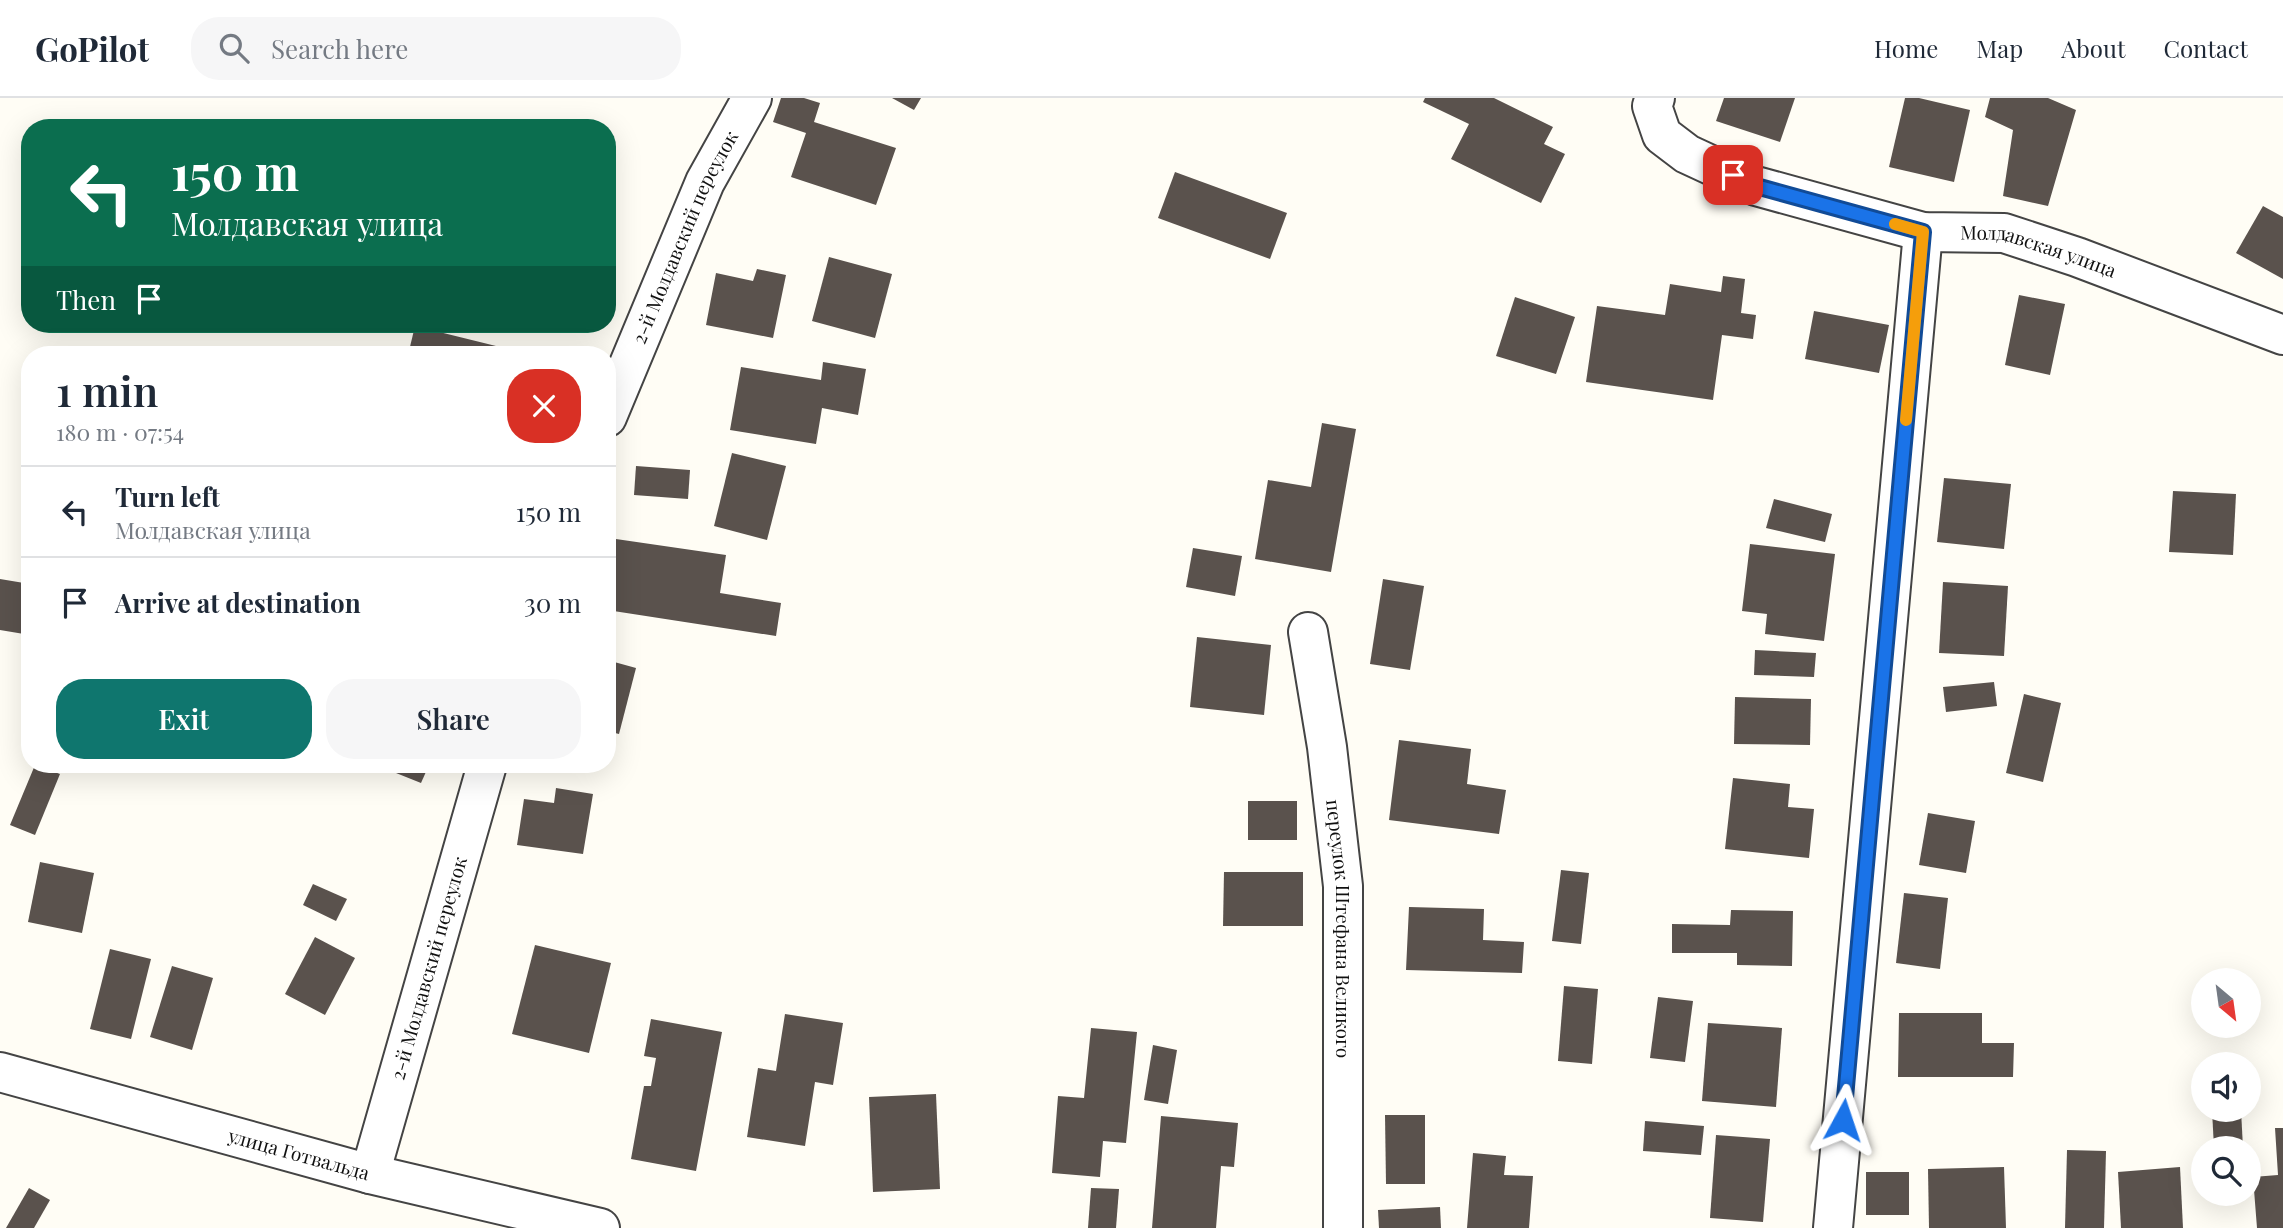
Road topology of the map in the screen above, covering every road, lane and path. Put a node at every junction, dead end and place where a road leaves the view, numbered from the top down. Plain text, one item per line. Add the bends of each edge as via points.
1 (752, 98) edge
2 (1653, 102) edge
3 (1923, 232) junction
4 (2283, 335) edge
5 (616, 395) edge
6 (1308, 632) dead end
7 (485, 773) edge
8 (0, 1072) edge
9 (370, 1174) junction
10 (600, 1228) edge
11 (1343, 1228) edge
12 (1833, 1228) edge

1 - 5 street, 2-й Молдавский переулок via 705,181
2 - 3 street, Молдавская улица via 1662,135 1687,153 1756,186
3 - 4 street, Молдавская улица via 2004,233
3 - 12 street
6 - 11 street, переулок Штефана Великого via 1343,886
7 - 9 street, 2-й Молдавский переулок
8 - 9 street, улица Готвальда
9 - 10 street, улица Готвальда

